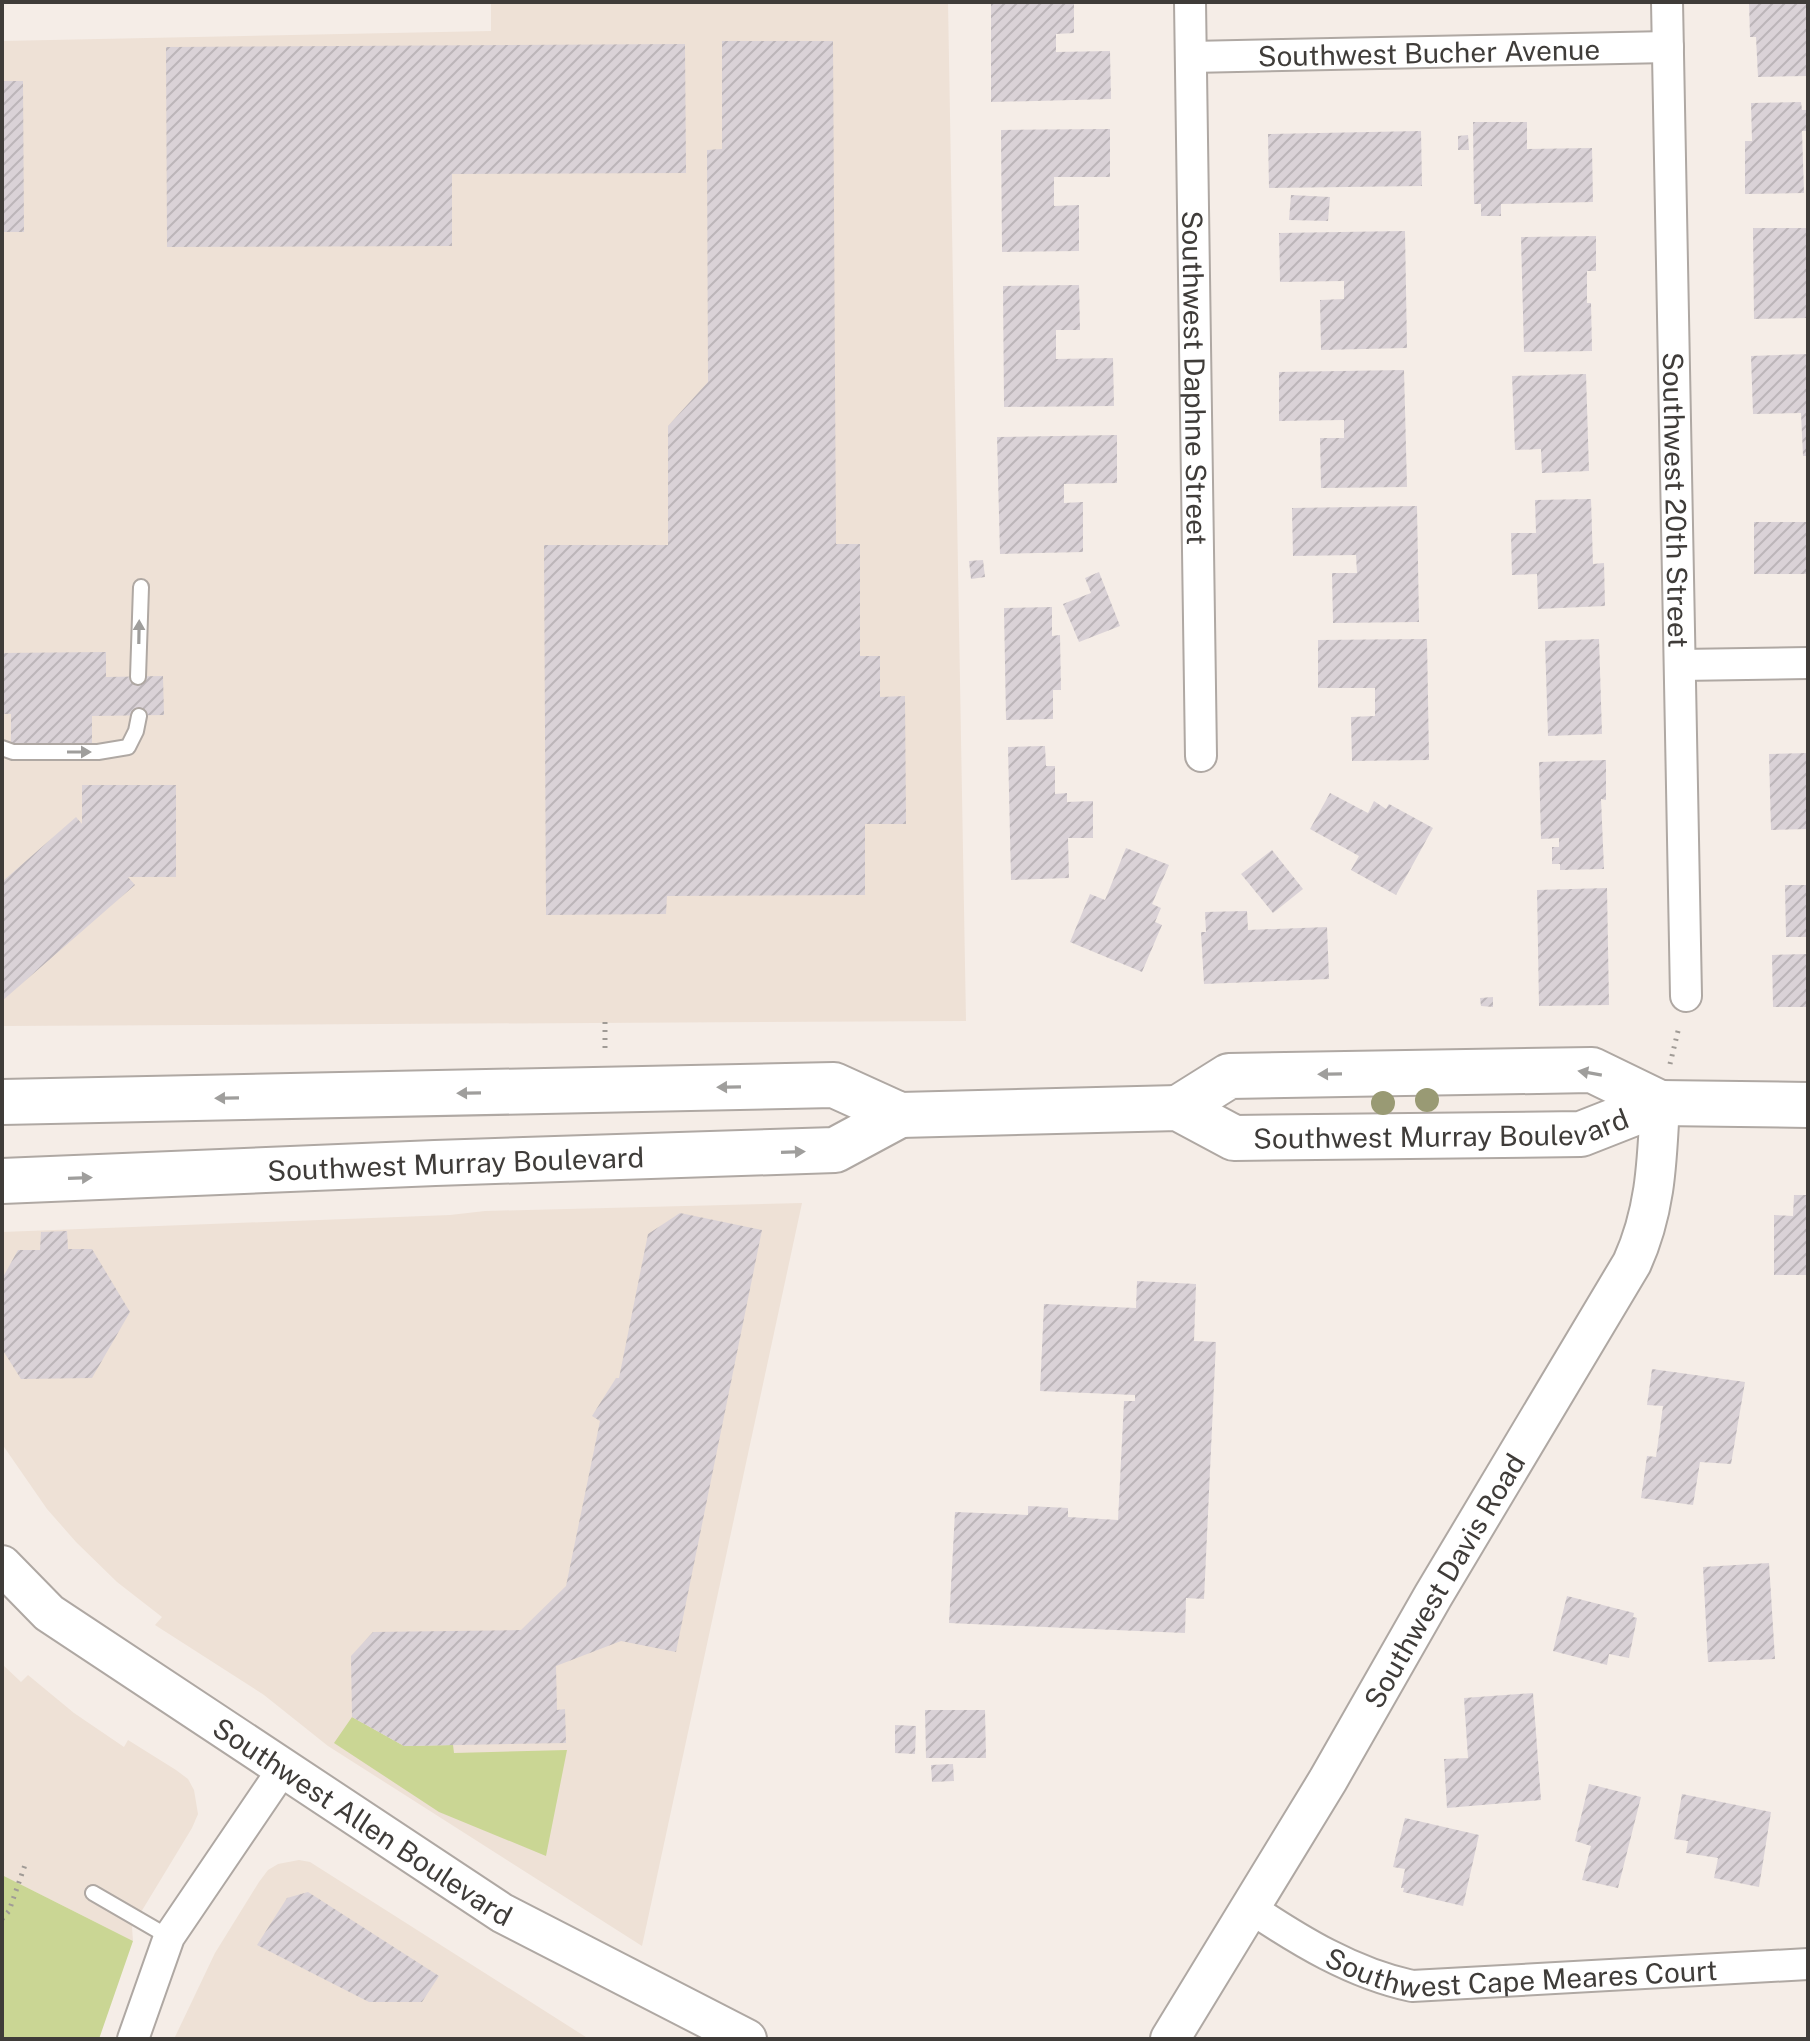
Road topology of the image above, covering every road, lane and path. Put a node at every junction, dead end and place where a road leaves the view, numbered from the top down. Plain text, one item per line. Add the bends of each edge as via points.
1 (1190, 2) edge
2 (1667, 2) edge
3 (1668, 47) junction
4 (1191, 57) junction
5 (141, 587) dead end
6 (1808, 663) edge
7 (1680, 665) junction
8 (138, 677) dead end
9 (139, 716) dead end
10 (2, 748) edge
11 (1201, 756) dead end
12 (1686, 996) joint
13 (2, 1102) edge
14 (1660, 1103) junction
15 (1808, 1105) edge
16 (1178, 1108) junction
17 (900, 1115) junction
18 (2, 1181) edge
19 (2, 1565) edge
20 (283, 1769) junction
21 (26, 1862) dead end
22 (93, 1893) dead end
23 (1249, 1907) junction
24 (2, 1919) edge
25 (169, 1937) junction
26 (1808, 1964) edge
27 (133, 2039) edge
28 (747, 2039) edge
29 (1170, 2039) edge

1 - 4 street, Southwest Daphne Street
2 - 3 street, Southwest 20th Street
3 - 4 street, Southwest Bucher Avenue
3 - 7 street, Southwest 20th Street
4 - 11 street, Southwest Daphne Street
8 -> 5 lane
6 - 7 street
7 - 12 street, Southwest 20th Street
10 -> 9 lane via 98,752 128,747
12 - 14 path
17 -> 13 main road, Southwest Murray Boulevard via 834,1085
14 - 15 main road, Southwest Murray Boulevard
14 - 16 main road, Southwest Murray Boulevard via 1581,1134 1234,1138
14 -> 16 main road, Southwest Murray Boulevard via 1592,1070 1229,1076
14 - 23 street, Southwest Davis Road via 1655,1191 1632,1263
16 - 17 main road, Southwest Murray Boulevard
18 -> 17 main road, Southwest Murray Boulevard via 835,1150
19 - 20 street, Southwest Allen Boulevard via 49,1613
20 - 25 street
20 - 28 street, Southwest Allen Boulevard via 502,1913
21 - 24 path
22 - 25 lane
23 - 26 street, Southwest Cape Meares Court via 1358,1970 1412,1986
23 - 29 street, Southwest Davis Road
25 - 27 street

